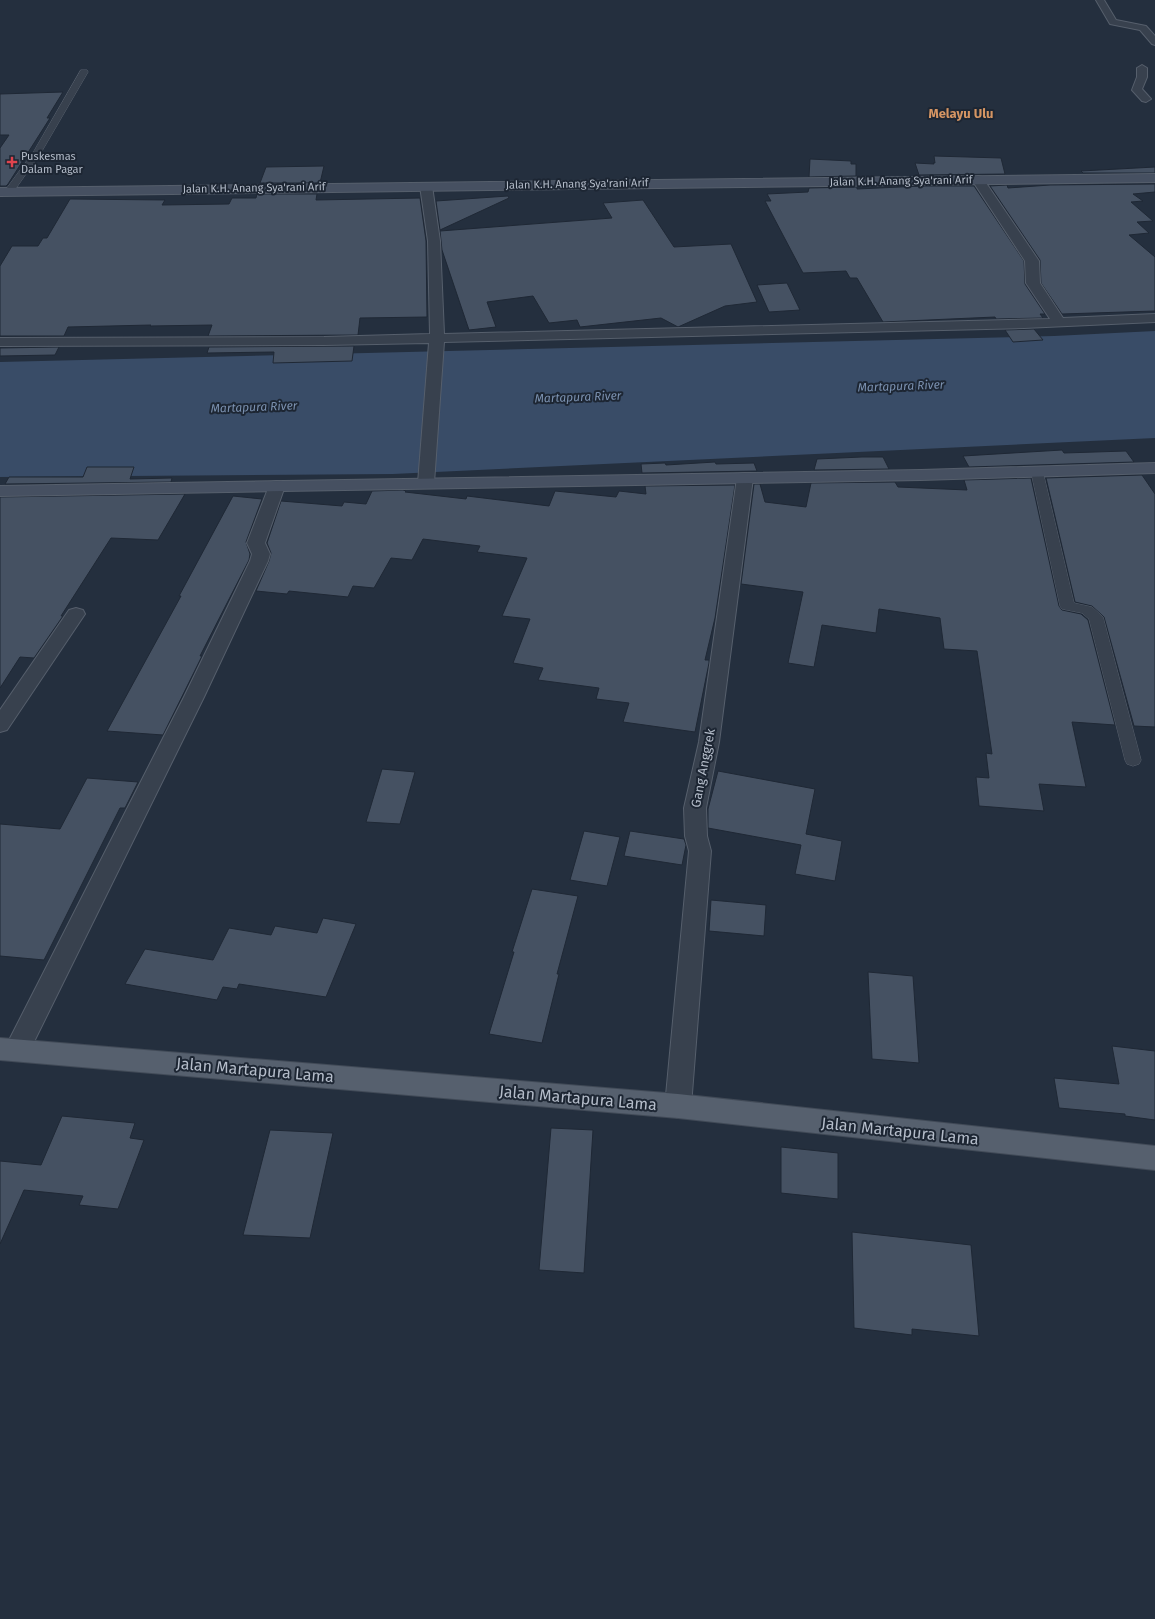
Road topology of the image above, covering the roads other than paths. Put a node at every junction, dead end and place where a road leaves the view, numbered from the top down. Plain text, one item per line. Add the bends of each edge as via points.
1 (1100, 0) edge
2 (1155, 42) edge
3 (1142, 68) dead end
4 (84, 72) dead end
5 (1151, 99) edge
6 (1155, 107) edge
7 (1155, 178) edge
8 (978, 180) junction
9 (426, 186) junction
10 (5, 192) edge
11 (1155, 318) edge
12 (1060, 322) junction
13 (0, 342) edge
14 (437, 343) junction
15 (1155, 468) edge
16 (1036, 472) junction
17 (745, 478) junction
18 (427, 479) junction
19 (277, 486) junction
20 (0, 491) edge
21 (76, 614) dead end
22 (0, 726) edge
23 (1133, 760) dead end
24 (9, 1049) edge
25 (678, 1106) junction
26 (1155, 1158) edge

1 - 2 street via 1113,22 1143,28
3 - 5 street via 1137,90
4 - 10 lane via 38,151
5 - 6 street
7 - 8 street, Jalan K.H. Anang Sya'rani Arif
8 - 9 street, Jalan K.H. Anang Sya'rani Arif
8 - 12 street via 1032,261 1031,277
9 - 10 street, Jalan K.H. Anang Sya'rani Arif
9 - 14 street via 434,240
11 - 12 street
12 - 14 street
13 - 14 street
14 - 18 street
15 - 16 street
16 - 17 street
16 - 23 lane via 1067,606 1087,610 1096,617
17 - 18 street
17 - 25 street, Gang Anggrek via 708,748 695,801 695,836 700,851
18 - 19 street
19 - 20 street
19 - 24 street via 256,543 260,554 259,561 194,697
21 - 22 street
24 - 25 main road, Jalan Martapura Lama
25 - 26 main road, Jalan Martapura Lama

